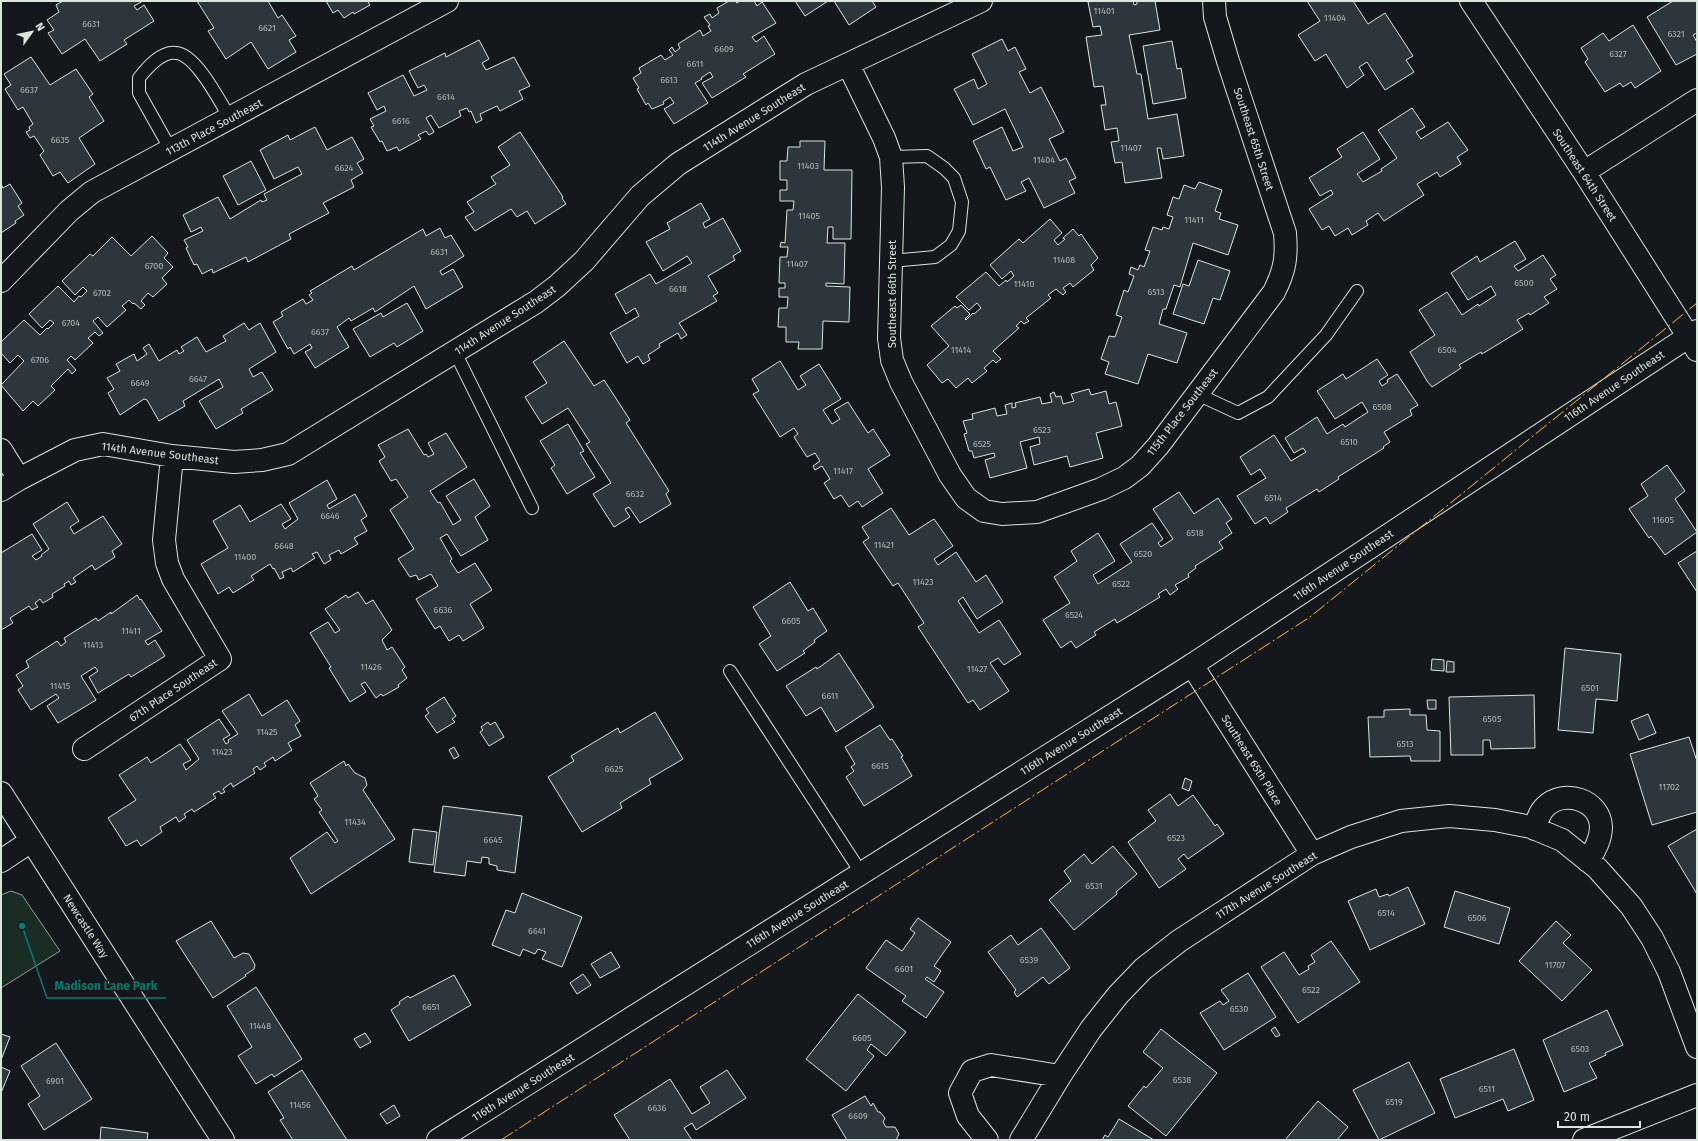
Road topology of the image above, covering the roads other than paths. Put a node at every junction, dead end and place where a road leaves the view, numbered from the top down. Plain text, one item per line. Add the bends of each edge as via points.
1 (447, 1) edge
2 (981, 1) edge
3 (1214, 1) edge
4 (1471, 1) edge
5 (848, 64) junction
6 (1697, 100) edge
7 (230, 118) junction
8 (170, 150) junction
9 (891, 157) junction
10 (1584, 172) junction
11 (891, 262) junction
12 (1281, 276) joint
13 (1, 281) edge
14 (1358, 291) dead end
15 (1694, 340) edge
16 (455, 352) junction
17 (1197, 394) junction
18 (1, 450) edge
19 (172, 456) junction
20 (10, 485) edge
21 (532, 508) dead end
22 (1002, 514) joint
23 (1192, 665) junction
24 (730, 670) dead end
25 (84, 749) dead end
26 (1, 793) edge
27 (1535, 829) junction
28 (31, 841) junction
29 (1312, 854) junction
30 (1, 861) edge
31 (1588, 861) junction
32 (862, 874) junction
33 (1697, 1047) edge
34 (1060, 1076) junction
35 (1697, 1095) edge
36 (223, 1140) edge
37 (438, 1140) edge
38 (987, 1140) edge
39 (1021, 1140) edge
40 (1584, 1140) edge

1 - 7 street, 113th Place Southeast
2 - 5 street, 114th Avenue Southeast
3 - 12 street, Southeast 65th Street via 1215,16 1228,62 1284,233 1286,253
4 - 10 street, Southeast 64th Street
5 - 9 street, Southeast 66th Street
5 - 16 street, 114th Avenue Southeast via 806,84 678,164 640,196 584,261 557,286 536,302
6 - 10 street
7 - 8 street, 113th Place Southeast
7 - 8 lane via 198,67 187,57 176,52 164,56 148,66 139,78 139,93
8 - 13 street, 113th Place Southeast via 92,192 69,211
9 - 11 street, Southeast 66th Street
9 - 11 lane via 927,156 954,178 962,202 959,231 950,245 935,257
10 - 15 street, Southeast 64th Street
11 - 22 street, Southeast 66th Street via 889,338 892,360 901,382 950,475 966,498 984,510
12 - 17 street, 115th Place Southeast via 1274,292
14 - 17 lane via 1326,335 1268,397 1238,413
15 - 23 street, 116th Avenue Southeast
16 - 19 street, 114th Avenue Southeast via 288,454 262,460 234,462
16 - 21 lane
17 - 22 street, 115th Place Southeast via 1158,446 1140,466 1124,478 1037,512
18 - 20 street
19 - 20 street, 114th Avenue Southeast via 103,444 76,450
19 - 25 street, 67th Place Southeast via 164,540 167,563 173,579 220,659
23 - 29 street, Southeast 65th Place
23 - 32 street, 116th Avenue Southeast
24 - 32 lane
26 - 28 street, Newcastle Way
27 - 29 street, 117th Avenue Southeast via 1495,820 1449,816 1401,821 1351,837
27 - 31 street, 117th Avenue Southeast via 1562,840
27 - 31 street via 1539,816 1554,800 1564,797 1586,802 1593,808 1601,826 1597,845
28 - 30 street
28 - 36 street, Newcastle Way
29 - 34 street, 117th Avenue Southeast via 1179,941 1143,969 1091,1029
31 - 33 street via 1631,906 1652,938 1669,972
32 - 37 street, 116th Avenue Southeast
34 - 38 street via 991,1065 972,1071 960,1092 968,1116
34 - 39 street, 117th Avenue Southeast
35 - 40 street

